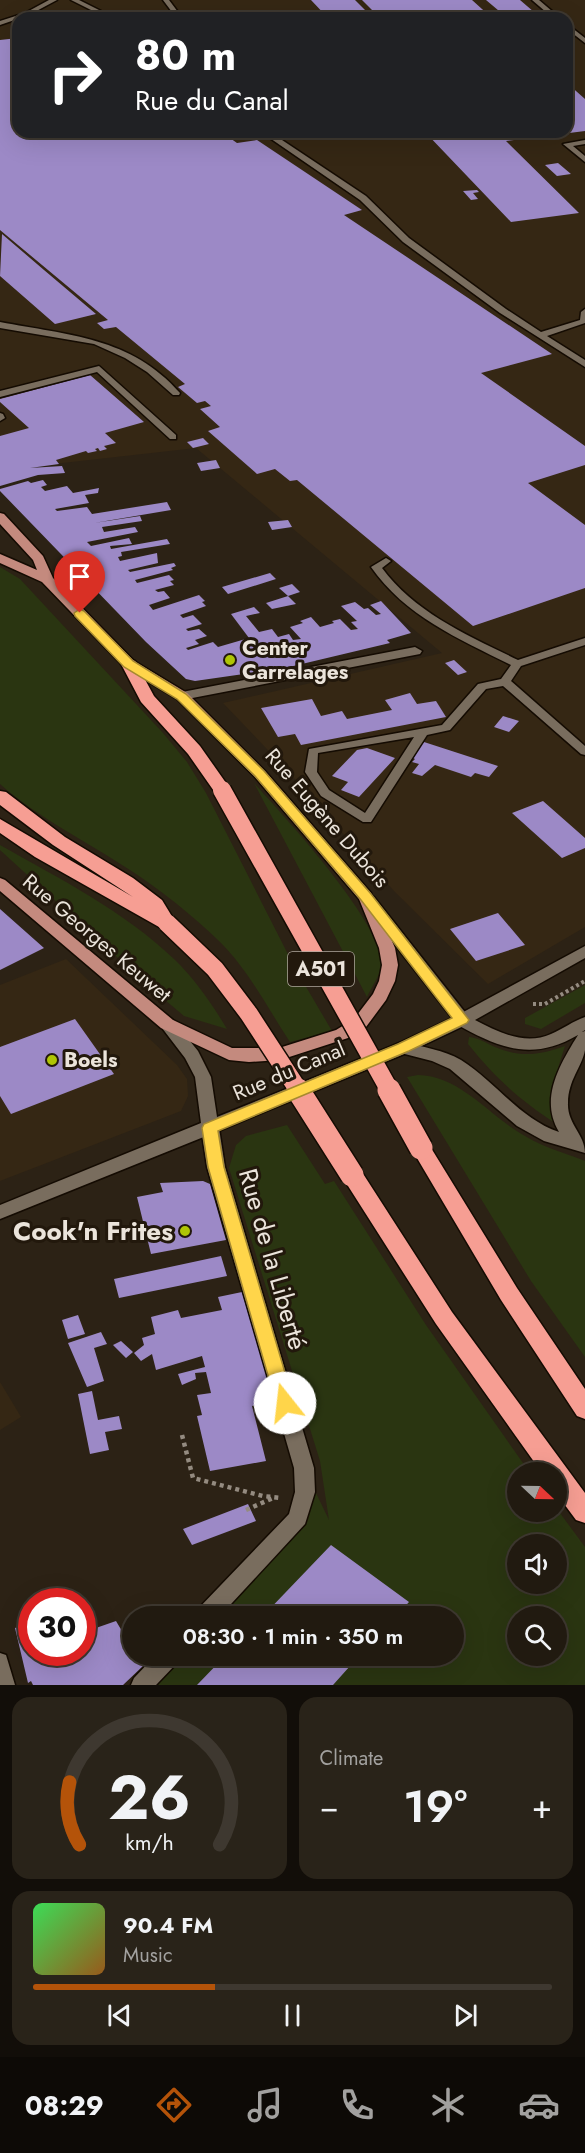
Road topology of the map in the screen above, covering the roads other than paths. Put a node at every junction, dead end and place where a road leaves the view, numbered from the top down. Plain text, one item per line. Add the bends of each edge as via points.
1 (54, 0) edge
2 (74, 0) edge
3 (535, 0) edge
4 (31, 12) edge
5 (99, 12) edge
6 (550, 12) edge
7 (573, 31) edge
8 (585, 41) edge
9 (274, 138) edge
10 (585, 142) edge
11 (585, 160) edge
12 (585, 312) edge
13 (584, 321) edge
14 (0, 325) edge
15 (540, 335) junction
16 (585, 364) edge
17 (176, 393) dead end
18 (0, 394) edge
19 (173, 436) dead end
20 (0, 517) edge
21 (0, 558) edge
22 (386, 561) dead end
23 (47, 579) junction
24 (585, 640) edge
25 (415, 651) dead end
26 (129, 664) junction
27 (517, 664) junction
28 (505, 682) junction
29 (182, 696) junction
30 (423, 732) junction
31 (585, 752) edge
32 (0, 796) edge
33 (0, 825) edge
34 (0, 883) edge
35 (366, 897) junction
36 (167, 923) junction
37 (585, 951) edge
38 (462, 1020) junction
39 (585, 1023) edge
40 (167, 1024) junction
41 (585, 1037) edge
42 (403, 1047) junction
43 (210, 1128) junction
44 (581, 1146) edge
45 (0, 1212) edge
46 (585, 1409) edge
47 (547, 1462) edge
48 (567, 1488) edge
49 (585, 1512) edge
50 (215, 1606) edge
51 (0, 1661) edge
52 (160, 1666) edge
53 (6, 1685) edge
54 (142, 1685) edge

1 - 4 lane
2 - 5 lane
3 - 6 lane
7 - 8 lane
9 - 15 lane via 363,198 406,240
10 - 11 lane via 567,144
12 - 13 lane
13 - 15 lane
14 - 17 lane via 96,342 150,370
15 - 16 lane
18 - 19 lane via 99,369
20 - 23 main road, Rue Eugène Dubois via 39,559
21 - 23 main road
22 - 27 lane via 376,567 385,582 402,596 428,616
23 - 26 main road, Rue Eugène Dubois
24 - 27 lane
25 - 29 street
26 - 29 main road, Rue Eugène Dubois
26 - 46 highway, A501, bridge via 147,698 194,750 222,790 421,1148 509,1294
27 - 28 lane
28 - 30 lane via 482,686 446,728
28 - 31 lane
29 - 35 main road, Rue Eugène Dubois via 260,774
30 - 30 lane via 313,751 311,772 325,793 367,819
32 - 36 highway via 59,841 148,898
33 - 36 highway via 41,853
34 - 40 main road, Rue Georges Keuwet
35 - 38 street, Rue Eugène Dubois
35 - 40 main road, Rue Georges Keuwet via 390,965 380,996 360,1023 342,1034 280,1054 249,1056 229,1054
36 - 47 highway, bridge via 215,969 249,1014 444,1318
37 - 38 street, Rue du Canal
38 - 39 street, Rue Eugène Dubois via 511,1043 528,1045 550,1042
38 - 42 street, Rue du Canal
40 - 43 street, Rue de la Liberté via 192,1055 203,1077
41 - 44 street via 558,1100 562,1121
42 - 43 street, Rue du Canal
42 - 44 street via 456,1065 523,1122 550,1137
43 - 45 street, Rue du Canal
43 - 50 street, Rue de la Liberté via 216,1167 304,1468 298,1518
48 - 49 highway
51 - 53 lane
52 - 54 street

